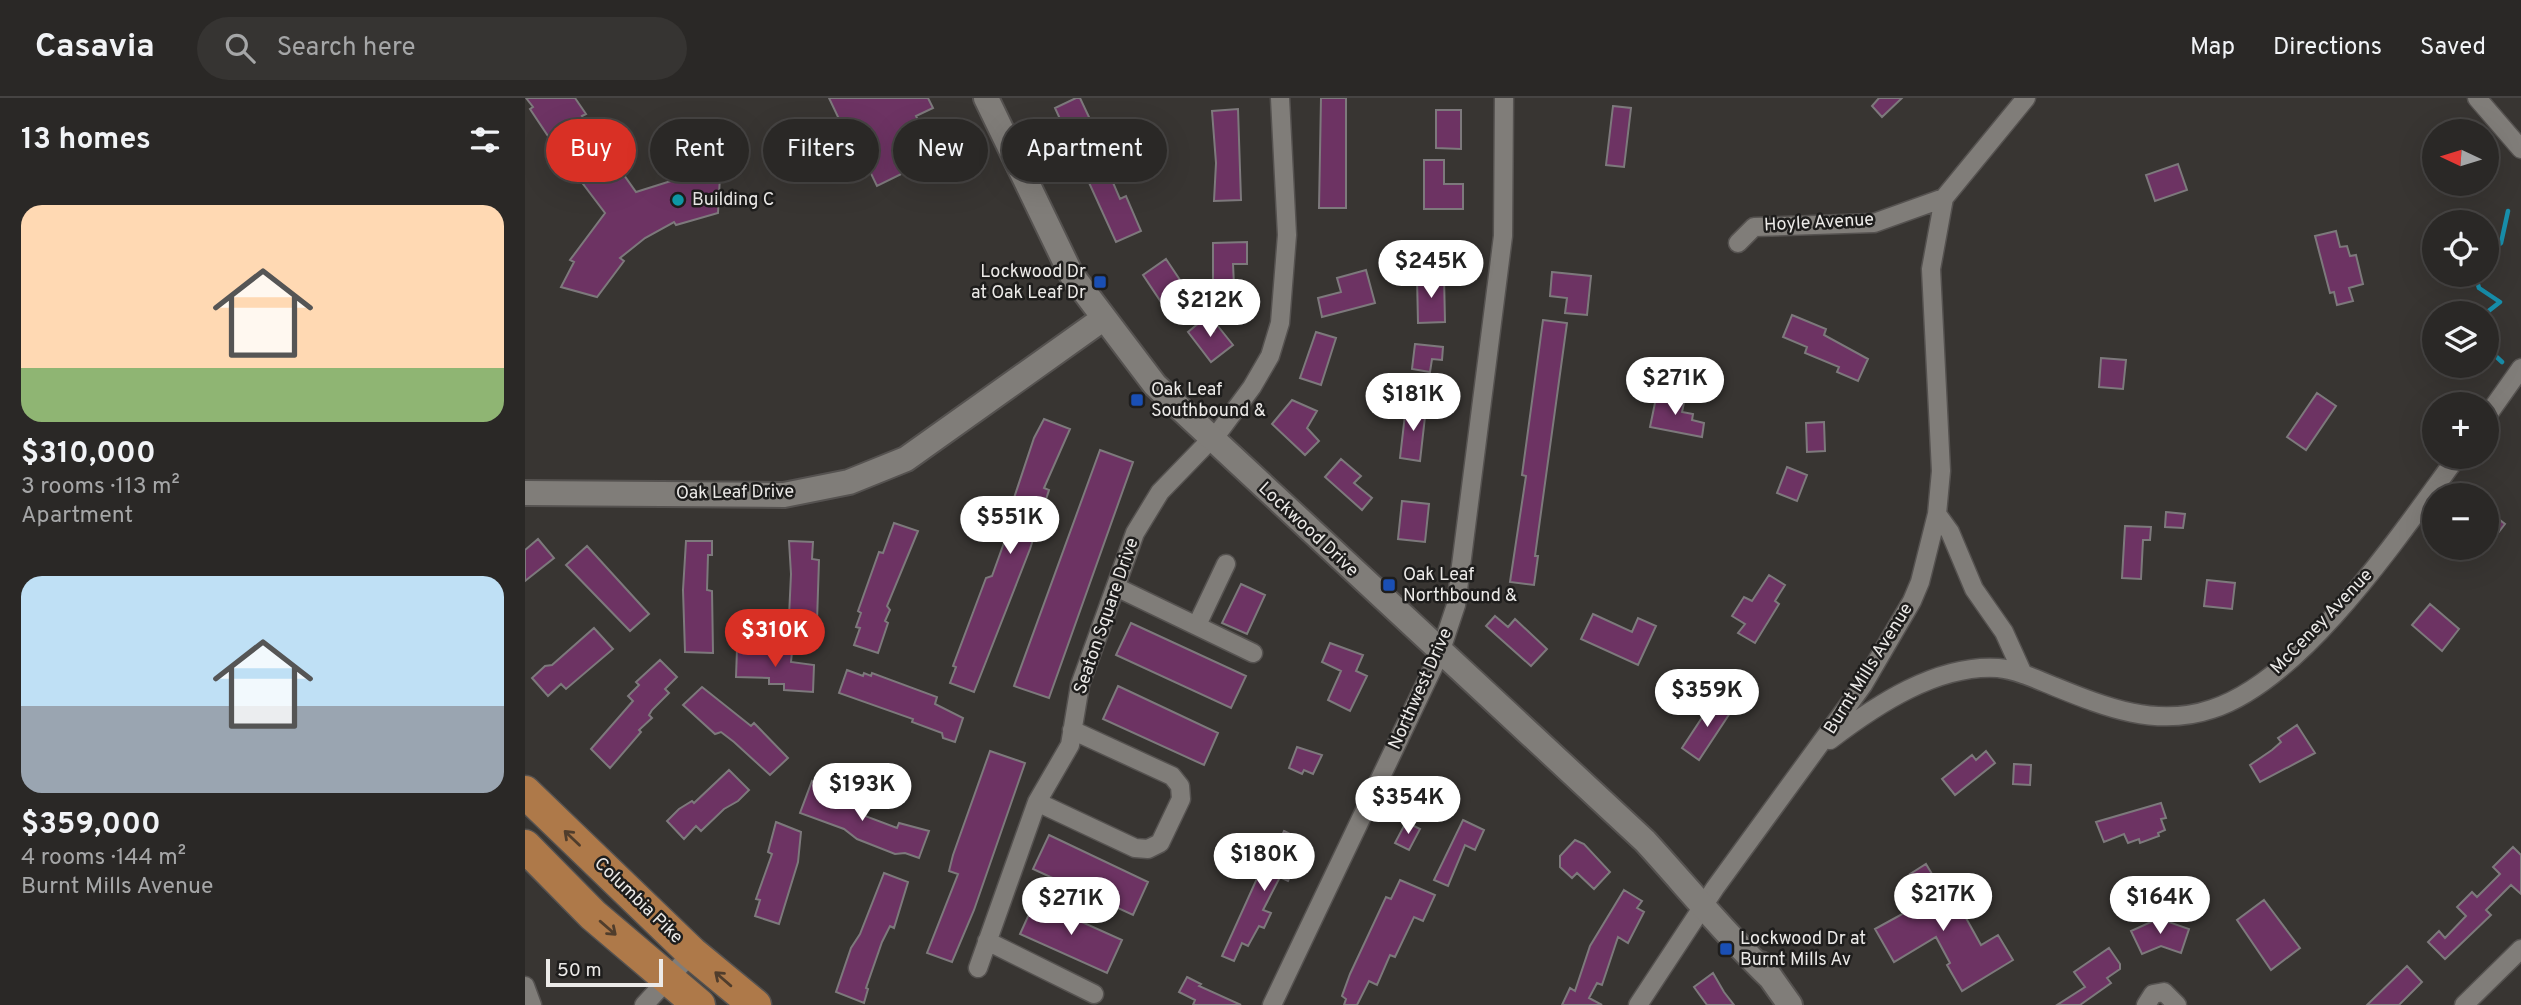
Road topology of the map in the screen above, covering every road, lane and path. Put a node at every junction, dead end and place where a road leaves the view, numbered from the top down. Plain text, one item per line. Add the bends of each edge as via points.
1 (986, 98) edge
2 (1280, 98) edge
3 (1504, 98) edge
4 (2026, 98) edge
5 (2477, 98) edge
6 (2521, 149) edge
7 (1944, 198) junction
8 (1738, 243) dead end
9 (1104, 318) junction
10 (2521, 368) edge
11 (2499, 399) edge
12 (1212, 440) junction
13 (2448, 469) edge
14 (525, 493) edge
15 (1937, 514) junction
16 (1226, 564) dead end
17 (1116, 587) junction
18 (1197, 625) junction
19 (1253, 653) dead end
20 (1440, 653) junction
21 (2023, 674) junction
22 (1072, 730) junction
23 (1817, 751) junction
24 (525, 792) edge
25 (1037, 802) junction
26 (525, 846) edge
27 (1703, 905) junction
28 (987, 941) junction
29 (2521, 949) edge
30 (692, 953) junction
31 (978, 968) dead end
32 (666, 979) junction
33 (525, 986) edge
34 (1094, 994) dead end
35 (2472, 1003) edge
36 (532, 1005) edge
37 (644, 1005) edge
38 (699, 1005) edge
39 (755, 1005) edge
40 (1272, 1005) edge
41 (1638, 1005) edge
42 (1790, 1005) edge
43 (2146, 1005) edge
44 (2177, 1005) edge

1 - 9 street, Lockwood Drive via 1071,274
2 - 12 street, Seaton Square Drive via 1287,235 1280,323 1270,356 1252,387
3 - 20 street, Northwest Drive via 1503,236 1456,605
4 - 7 street, Burnt Mills Avenue
5 - 6 street
7 - 8 street, Hoyle Avenue via 1874,223 1754,227
7 - 15 street, Burnt Mills Avenue via 1931,269 1941,471
9 - 12 street, Lockwood Drive via 1155,385
9 - 14 street, Oak Leaf Drive via 906,458 849,482 784,495
10 - 11 street
12 - 17 street, Seaton Square Drive via 1146,512
12 - 20 street, Lockwood Drive
13 - 21 street, McCeney Avenue via 2349,598 2280,670 2254,690 2214,709 2179,718 2137,716
15 - 21 street
15 - 23 street, Burnt Mills Avenue via 1912,601 1863,685
16 - 18 street
17 - 18 street
17 - 22 street, Seaton Square Drive via 1080,685
18 - 19 street
20 - 27 street, Lockwood Drive via 1645,841
20 - 40 street, Northwest Drive
21 - 23 street, McCeney Avenue via 1997,668 1925,681 1875,706
22 - 25 street, Seaton Square Drive via 1070,745
22 - 25 street via 1172,776 1180,786 1181,799 1160,843 1148,849 1135,848
23 - 27 street, Burnt Mills Avenue
30 -> 24 highway, Columbia Pike
25 - 28 street, Seaton Square Drive
26 -> 32 highway via 593,915
27 - 41 street, Burnt Mills Avenue
27 - 42 street, Lockwood Drive via 1733,923
28 - 31 street, Seaton Square Drive
28 - 34 street
29 - 35 street
30 - 32 street
39 -> 30 highway, Columbia Pike
32 - 37 street
32 - 38 highway
33 - 36 street
43 - 44 street via 2153,995 2165,992

